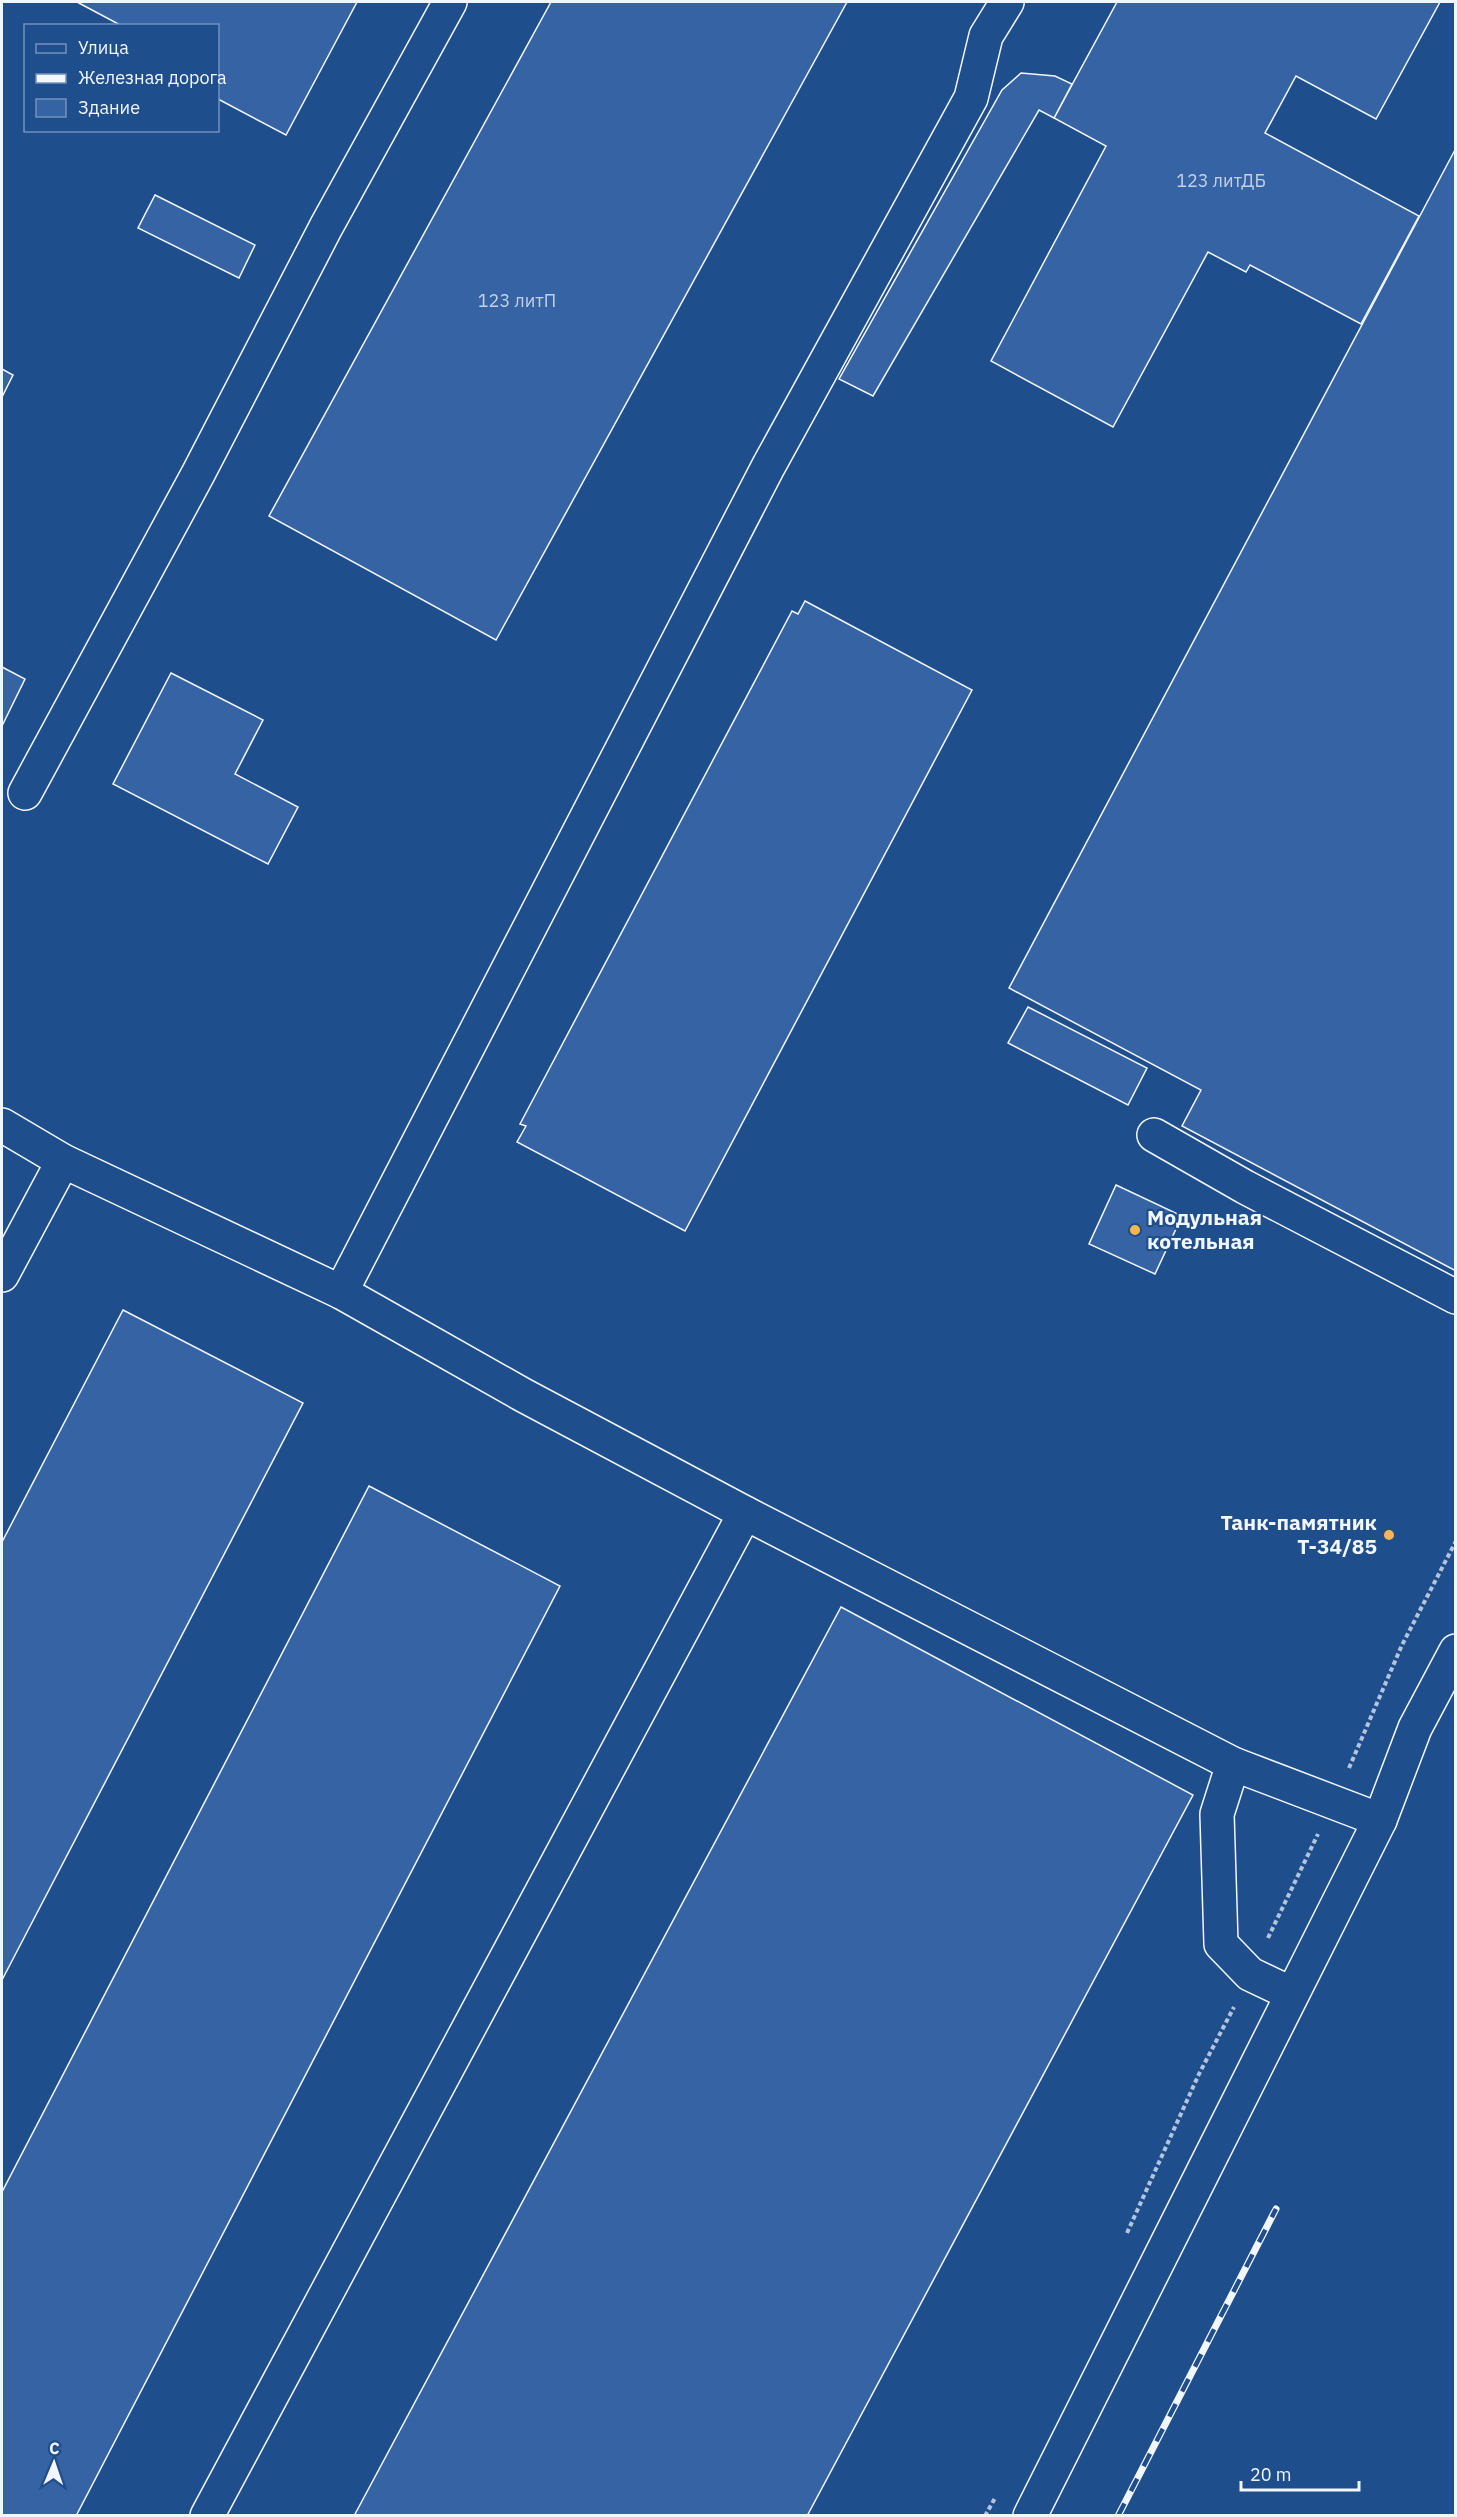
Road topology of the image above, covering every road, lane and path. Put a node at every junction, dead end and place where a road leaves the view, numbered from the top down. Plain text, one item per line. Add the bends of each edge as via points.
1 (450, 2) edge
2 (1007, 2) edge
3 (25, 793) dead end
4 (2, 1125) edge
5 (1154, 1135) dead end
6 (63, 1161) junction
7 (2, 1275) edge
8 (341, 1292) junction
9 (1455, 1297) edge
10 (745, 1513) junction
11 (1455, 1541) edge
12 (1455, 1651) edge
13 (1233, 1764) junction
14 (1334, 1802) junction
15 (1380, 1820) junction
16 (1250, 1974) junction
17 (1292, 1994) junction
18 (1124, 2241) dead end
19 (995, 2497) dead end
20 (207, 2516) edge
21 (985, 2516) edge
22 (1030, 2516) edge

1 - 3 lane
2 - 8 lane via 986,36 971,98 768,467
4 - 6 lane
5 - 9 lane
6 - 7 lane
6 - 8 lane
8 - 10 lane
10 - 13 lane
10 - 20 lane
11 - 14 path via 1402,1645
12 - 15 lane via 1415,1728
13 - 14 lane
13 - 16 lane via 1217,1814 1221,1944
14 - 15 lane
14 - 16 path
15 - 17 lane
16 - 17 lane
16 - 18 path via 1199,2074
17 - 22 lane
19 - 21 path

